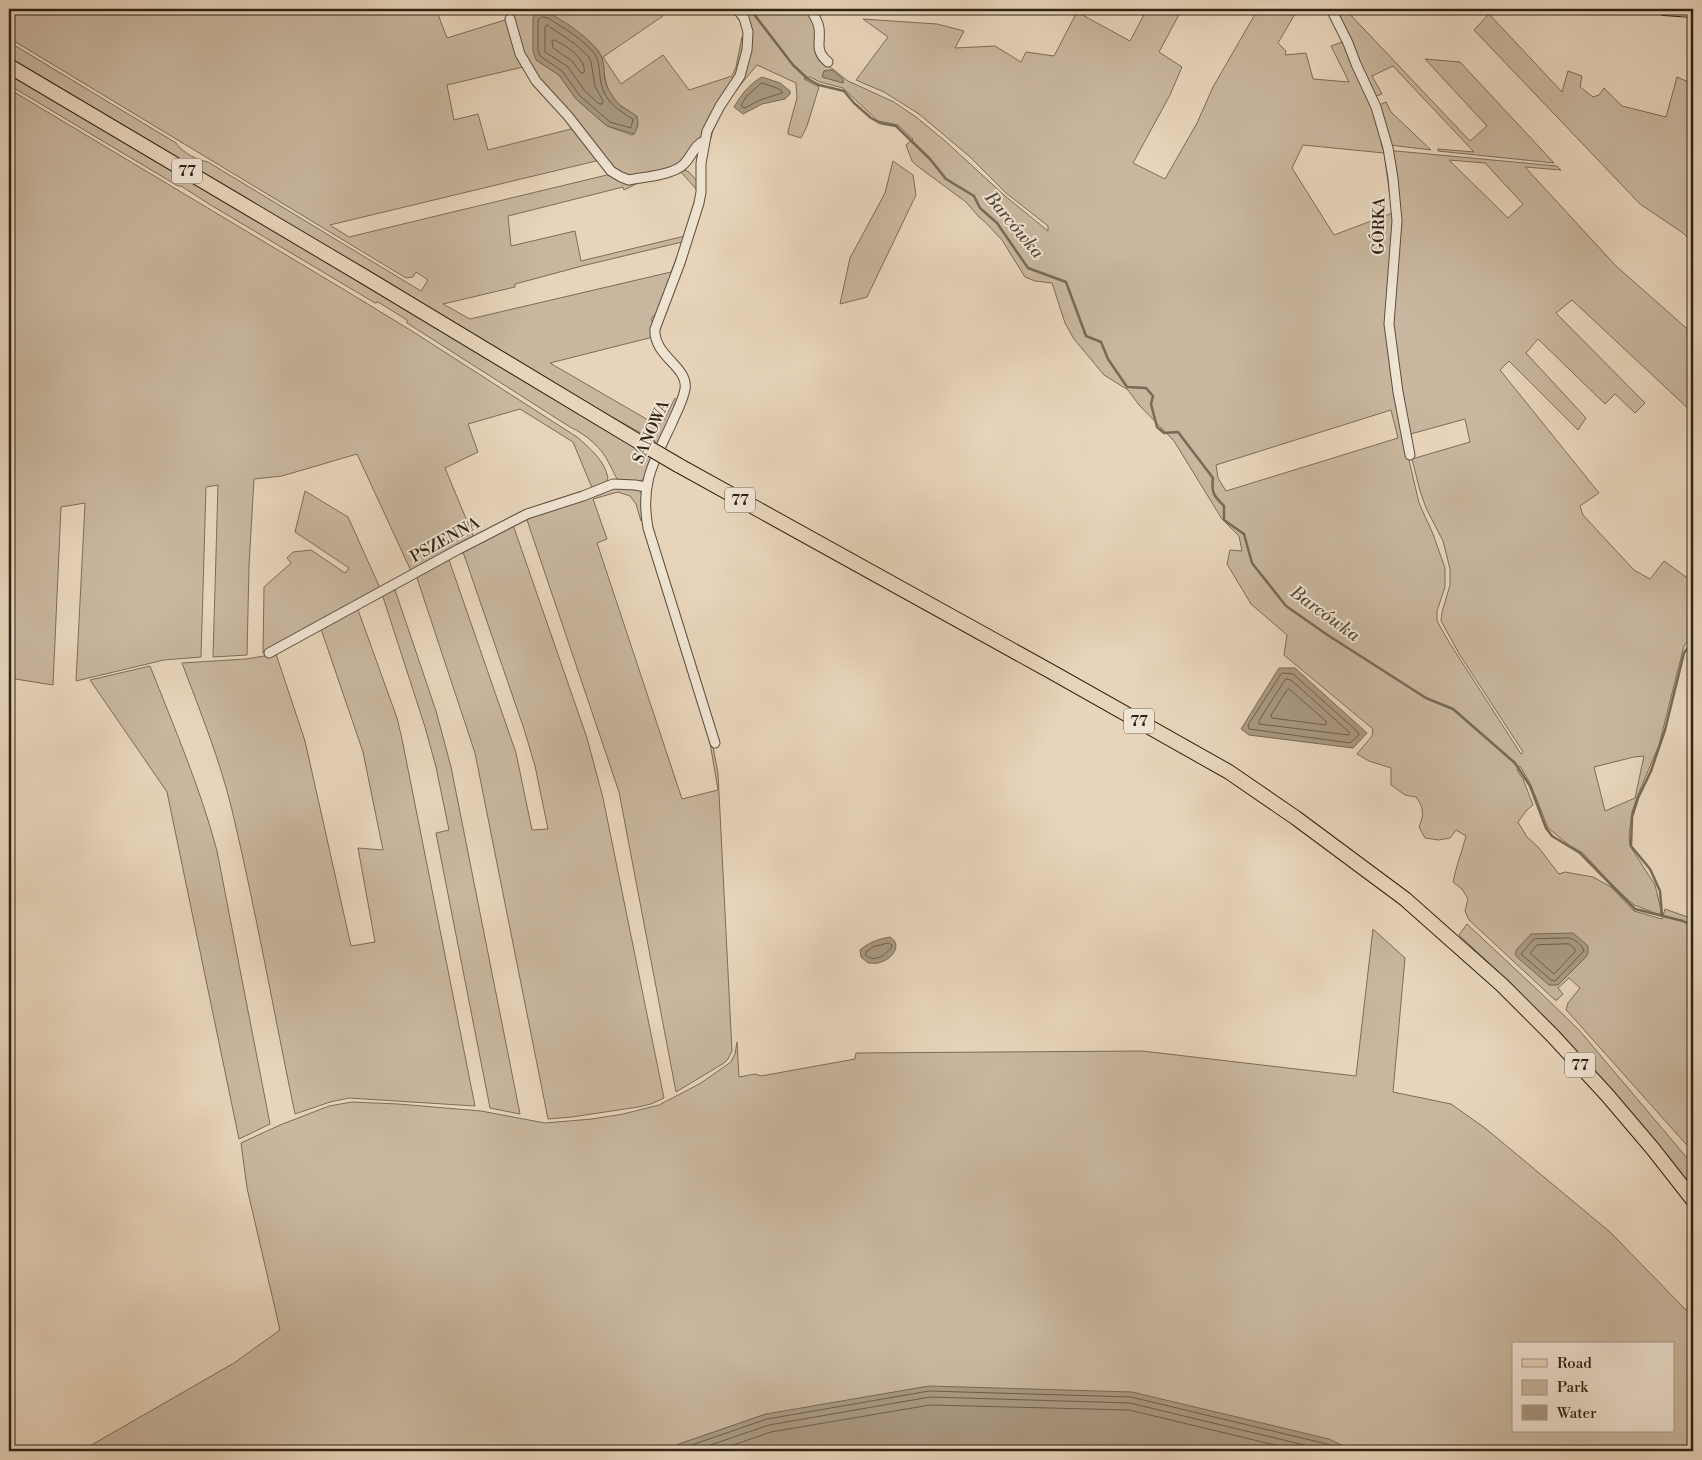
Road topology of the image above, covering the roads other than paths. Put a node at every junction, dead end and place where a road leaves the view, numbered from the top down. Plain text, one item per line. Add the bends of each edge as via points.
1 (737, 9) edge
2 (810, 9) edge
3 (1331, 9) edge
4 (1664, 9) edge
5 (1693, 11) edge
6 (510, 19) dead end
7 (828, 62) dead end
8 (9, 66) edge
9 (704, 140) junction
10 (1410, 455) dead end
11 (646, 487) junction
12 (269, 653) dead end
13 (715, 743) dead end
14 (1693, 1200) edge

1 - 9 street, SANOWA via 748,32 740,76 711,121
2 - 7 street via 819,25 819,49
3 - 10 street, GÓRKA via 1376,107 1393,178 1397,221 1389,324
4 - 5 street
6 - 9 street, SANOWA via 520,54 536,81 611,170 621,177 629,180 676,170
8 - 14 main road, 77, bridge via 678,465 1229,772 1405,899 1502,985 1608,1096
9 - 11 street, SANOWA via 699,203 654,336 660,349 684,375 686,388 652,465
11 - 12 street, PSZENNA via 613,484 527,514
11 - 13 street, SANOWA via 648,528

